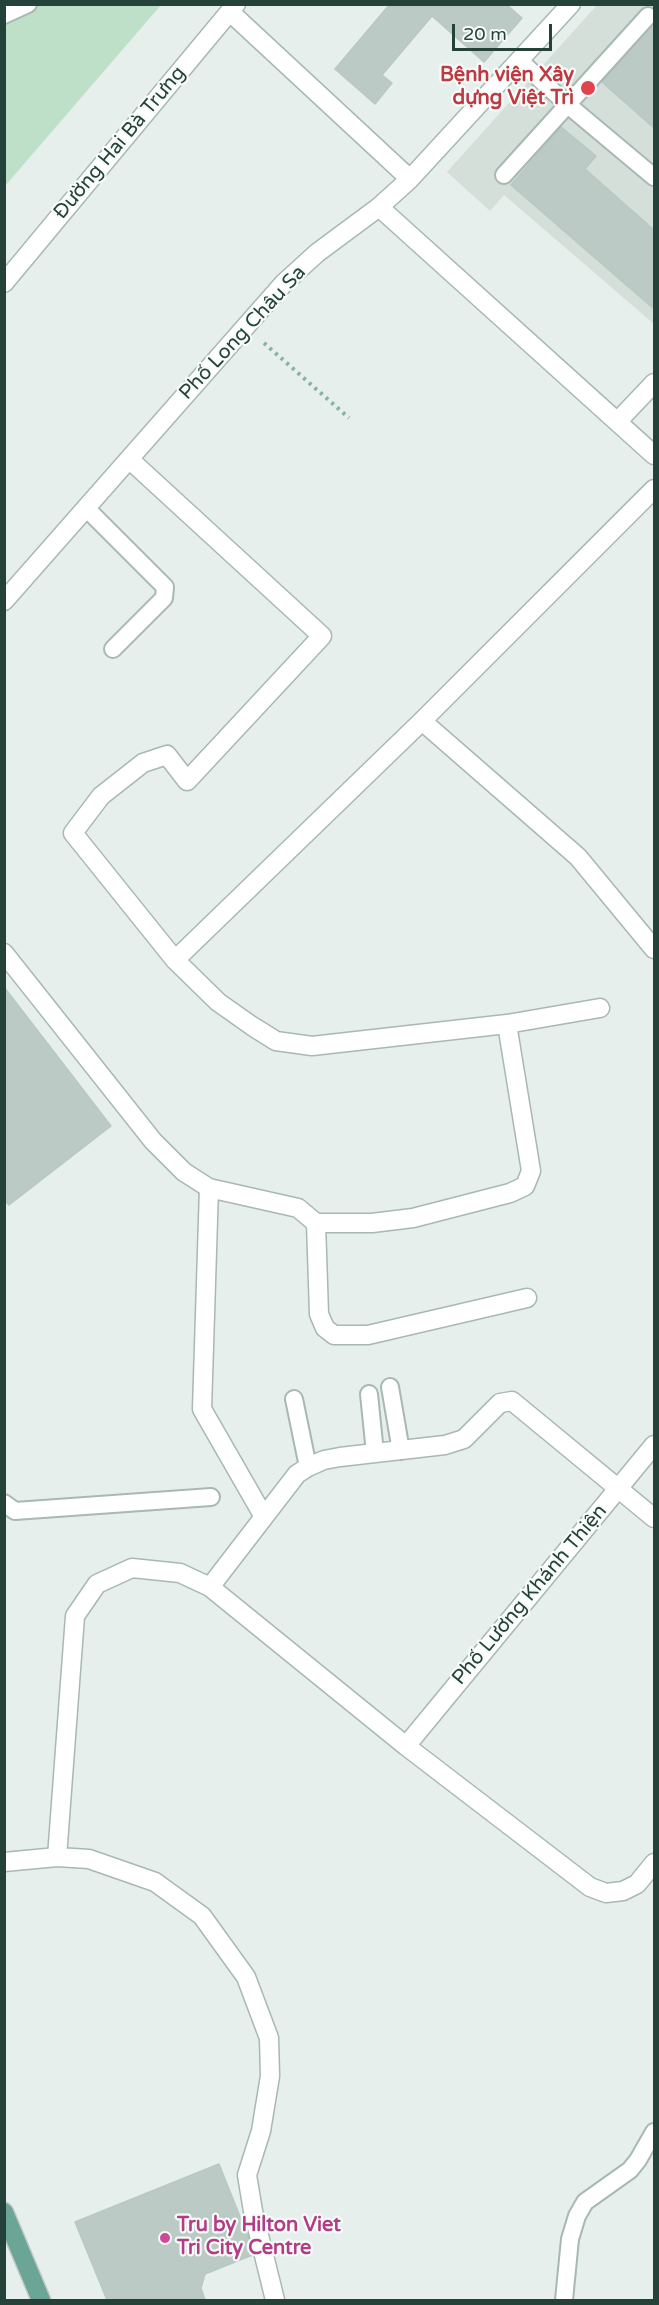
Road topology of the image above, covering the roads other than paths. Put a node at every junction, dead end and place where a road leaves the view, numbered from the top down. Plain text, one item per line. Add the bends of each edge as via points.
1 (28, 4) edge
2 (572, 4) edge
3 (233, 8) edge
4 (4, 15) edge
5 (648, 16) dead end
6 (520, 62) junction
7 (568, 105) junction
8 (504, 175) dead end
9 (654, 177) edge
10 (410, 179) junction
11 (378, 207) junction
12 (4, 283) edge
13 (654, 383) edge
14 (618, 421) junction
15 (654, 455) edge
16 (129, 459) junction
17 (654, 489) edge
18 (86, 508) junction
19 (4, 601) edge
20 (113, 650) dead end
21 (422, 721) junction
22 (654, 949) edge
23 (4, 953) edge
24 (175, 960) junction
25 (600, 1008) dead end
26 (507, 1024) junction
27 (209, 1188) junction
28 (316, 1223) junction
29 (527, 1298) dead end
30 (390, 1387) dead end
31 (369, 1394) dead end
32 (294, 1399) dead end
33 (654, 1445) edge
34 (401, 1451) junction
35 (375, 1453) junction
36 (308, 1467) junction
37 (619, 1488) junction
38 (211, 1497) dead end
39 (4, 1503) edge
40 (264, 1517) junction
41 (654, 1518) edge
42 (210, 1587) junction
43 (406, 1746) junction
44 (57, 1857) junction
45 (4, 1862) edge
46 (654, 1863) edge
47 (654, 2132) edge
48 (4, 2212) edge
49 (41, 2301) edge
50 (275, 2301) edge
51 (564, 2301) edge

1 - 4 lane
2 - 6 street, Phố Long Châu Sa
3 - 10 street
3 - 12 street, Đường Hai Bà Trưng
5 - 7 lane
6 - 7 lane
6 - 10 street, Phố Long Châu Sa
7 - 8 lane
7 - 9 lane
10 - 11 street, Phố Long Châu Sa
11 - 14 street
11 - 16 street, Phố Long Châu Sa via 284,283
13 - 14 street
14 - 15 street
16 - 18 street, Phố Long Châu Sa
16 - 24 street via 322,636 187,781 167,755 143,763 101,796 73,833
17 - 21 street
18 - 19 street, Phố Long Châu Sa
18 - 20 lane via 165,587 164,598
21 - 22 street via 578,857
21 - 24 street
23 - 27 street via 153,1142 184,1172
24 - 26 street via 218,1002 276,1041 312,1046
25 - 26 street
26 - 28 street via 531,1171 525,1186 413,1218
27 - 28 street via 298,1208
27 - 40 street via 202,1409
28 - 29 street via 319,1314 325,1328 334,1335 368,1335
30 - 34 lane
31 - 35 lane
32 - 36 lane
33 - 37 street, Phố Lương Khánh Thiện
34 - 35 street
34 - 37 street via 464,1439 500,1403 512,1401
35 - 36 street via 324,1460
36 - 40 street via 297,1474
37 - 41 street
37 - 43 street, Phố Lương Khánh Thiện
38 - 39 lane via 15,1511
40 - 42 street
42 - 43 street
42 - 44 street via 180,1573 132,1568 97,1584 75,1616
43 - 46 street via 590,1887 606,1893 623,1891 637,1884
44 - 45 street
44 - 50 street via 89,1859 155,1882 202,1916 246,1977 269,2038 270,2076 261,2131 247,2175
47 - 51 lane via 630,2170 585,2202 577,2217 570,2239
48 - 49 main road

